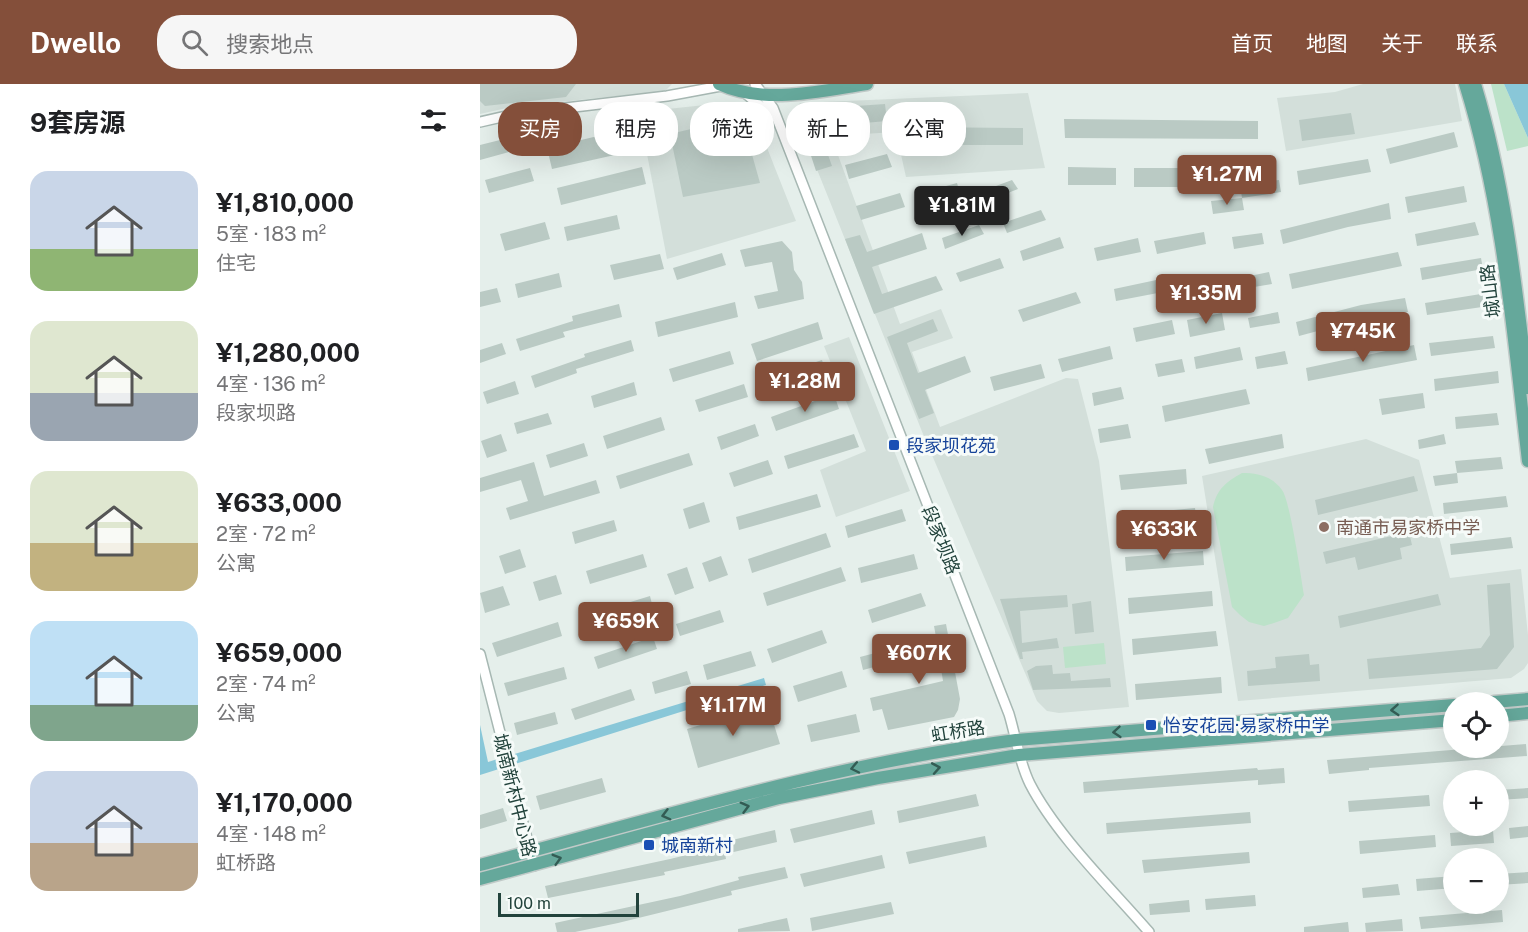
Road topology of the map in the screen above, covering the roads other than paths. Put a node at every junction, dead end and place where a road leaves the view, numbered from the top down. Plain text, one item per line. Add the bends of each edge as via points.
1 (681, 84) edge
2 (867, 84) edge
3 (1465, 84) edge
4 (1475, 84) edge
5 (723, 85) edge
6 (750, 89) edge
7 (674, 94) junction
8 (480, 122) edge
9 (1528, 387) edge
10 (1528, 460) edge
11 (480, 654) edge
12 (1528, 699) edge
13 (1509, 701) edge
14 (1443, 706) edge
15 (1528, 713) edge
16 (1509, 715) edge
17 (1443, 721) edge
18 (1016, 740) junction
19 (1019, 755) junction
20 (528, 852) junction
21 (480, 865) edge
22 (534, 866) junction
23 (480, 879) edge
24 (1149, 932) edge

1 - 7 street
2 - 6 main road via 794,94
3 - 10 main road, 城山路 via 1482,142 1503,248
4 - 9 main road, 城山路 via 1490,136 1512,248
5 - 6 main road
5 - 7 street
6 - 18 street, 段家坝路 via 777,121
7 - 8 street via 525,112
11 - 20 street, 城南新村中心路
12 - 13 main road
14 -> 18 main road, 虹桥路
15 - 16 main road
17 - 19 main road, 虹桥路
18 - 19 street, 段家坝路
18 -> 20 main road, 虹桥路 via 961,747 778,786
22 -> 19 main road, 虹桥路 via 779,798
19 - 24 street, 段家坝路 via 1030,784 1050,816
20 - 21 main road, 虹桥路
20 - 22 street, 城南新村中心路
22 - 23 main road, 虹桥路

